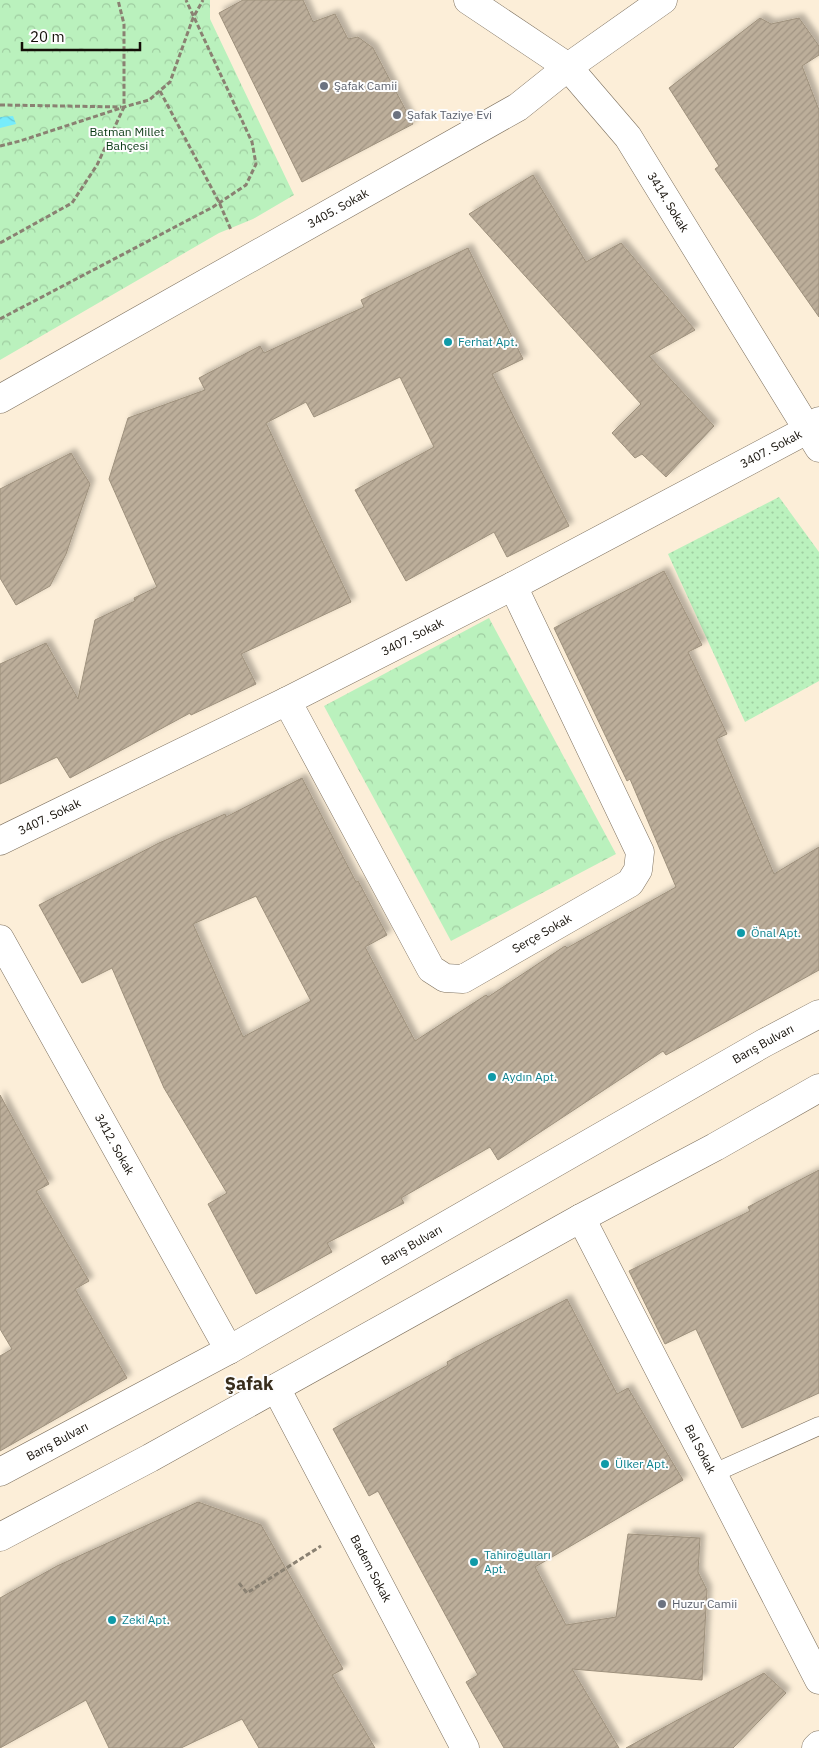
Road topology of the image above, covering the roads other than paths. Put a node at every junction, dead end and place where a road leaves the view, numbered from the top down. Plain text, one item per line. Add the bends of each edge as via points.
1 (468, 0) edge
2 (662, 0) edge
3 (568, 67) junction
4 (0, 399) edge
5 (815, 433) edge
6 (513, 586) junction
7 (287, 701) junction
8 (0, 841) edge
9 (0, 939) edge
10 (819, 1014) edge
11 (819, 1088) edge
12 (581, 1218) junction
13 (229, 1350) junction
14 (276, 1388) junction
15 (819, 1426) edge
16 (0, 1472) edge
17 (714, 1473) junction
18 (0, 1537) edge
19 (819, 1680) edge
20 (460, 1746) edge
21 (819, 1746) edge
22 (816, 1748) edge

1 - 3 street, 3414. Sokak
2 - 3 street, 3405. Sokak
3 - 4 street, 3405. Sokak via 518,106
3 - 5 street, 3414. Sokak via 628,137
5 - 6 street, 3407. Sokak
6 - 7 street, 3407. Sokak
6 - 7 street, Serçe Sokak via 640,852 638,870 630,883 463,979 445,978 431,969
7 - 8 street, 3407. Sokak
9 - 13 street, 3412. Sokak
10 - 13 street, Barış Bulvarı
11 - 12 street
12 - 14 street
12 - 17 street, Bal Sokak
13 - 16 street, Barış Bulvarı
14 - 18 street
14 - 20 street, Badem Sokak
15 - 17 lane
17 - 19 street, Bal Sokak
21 - 22 street

